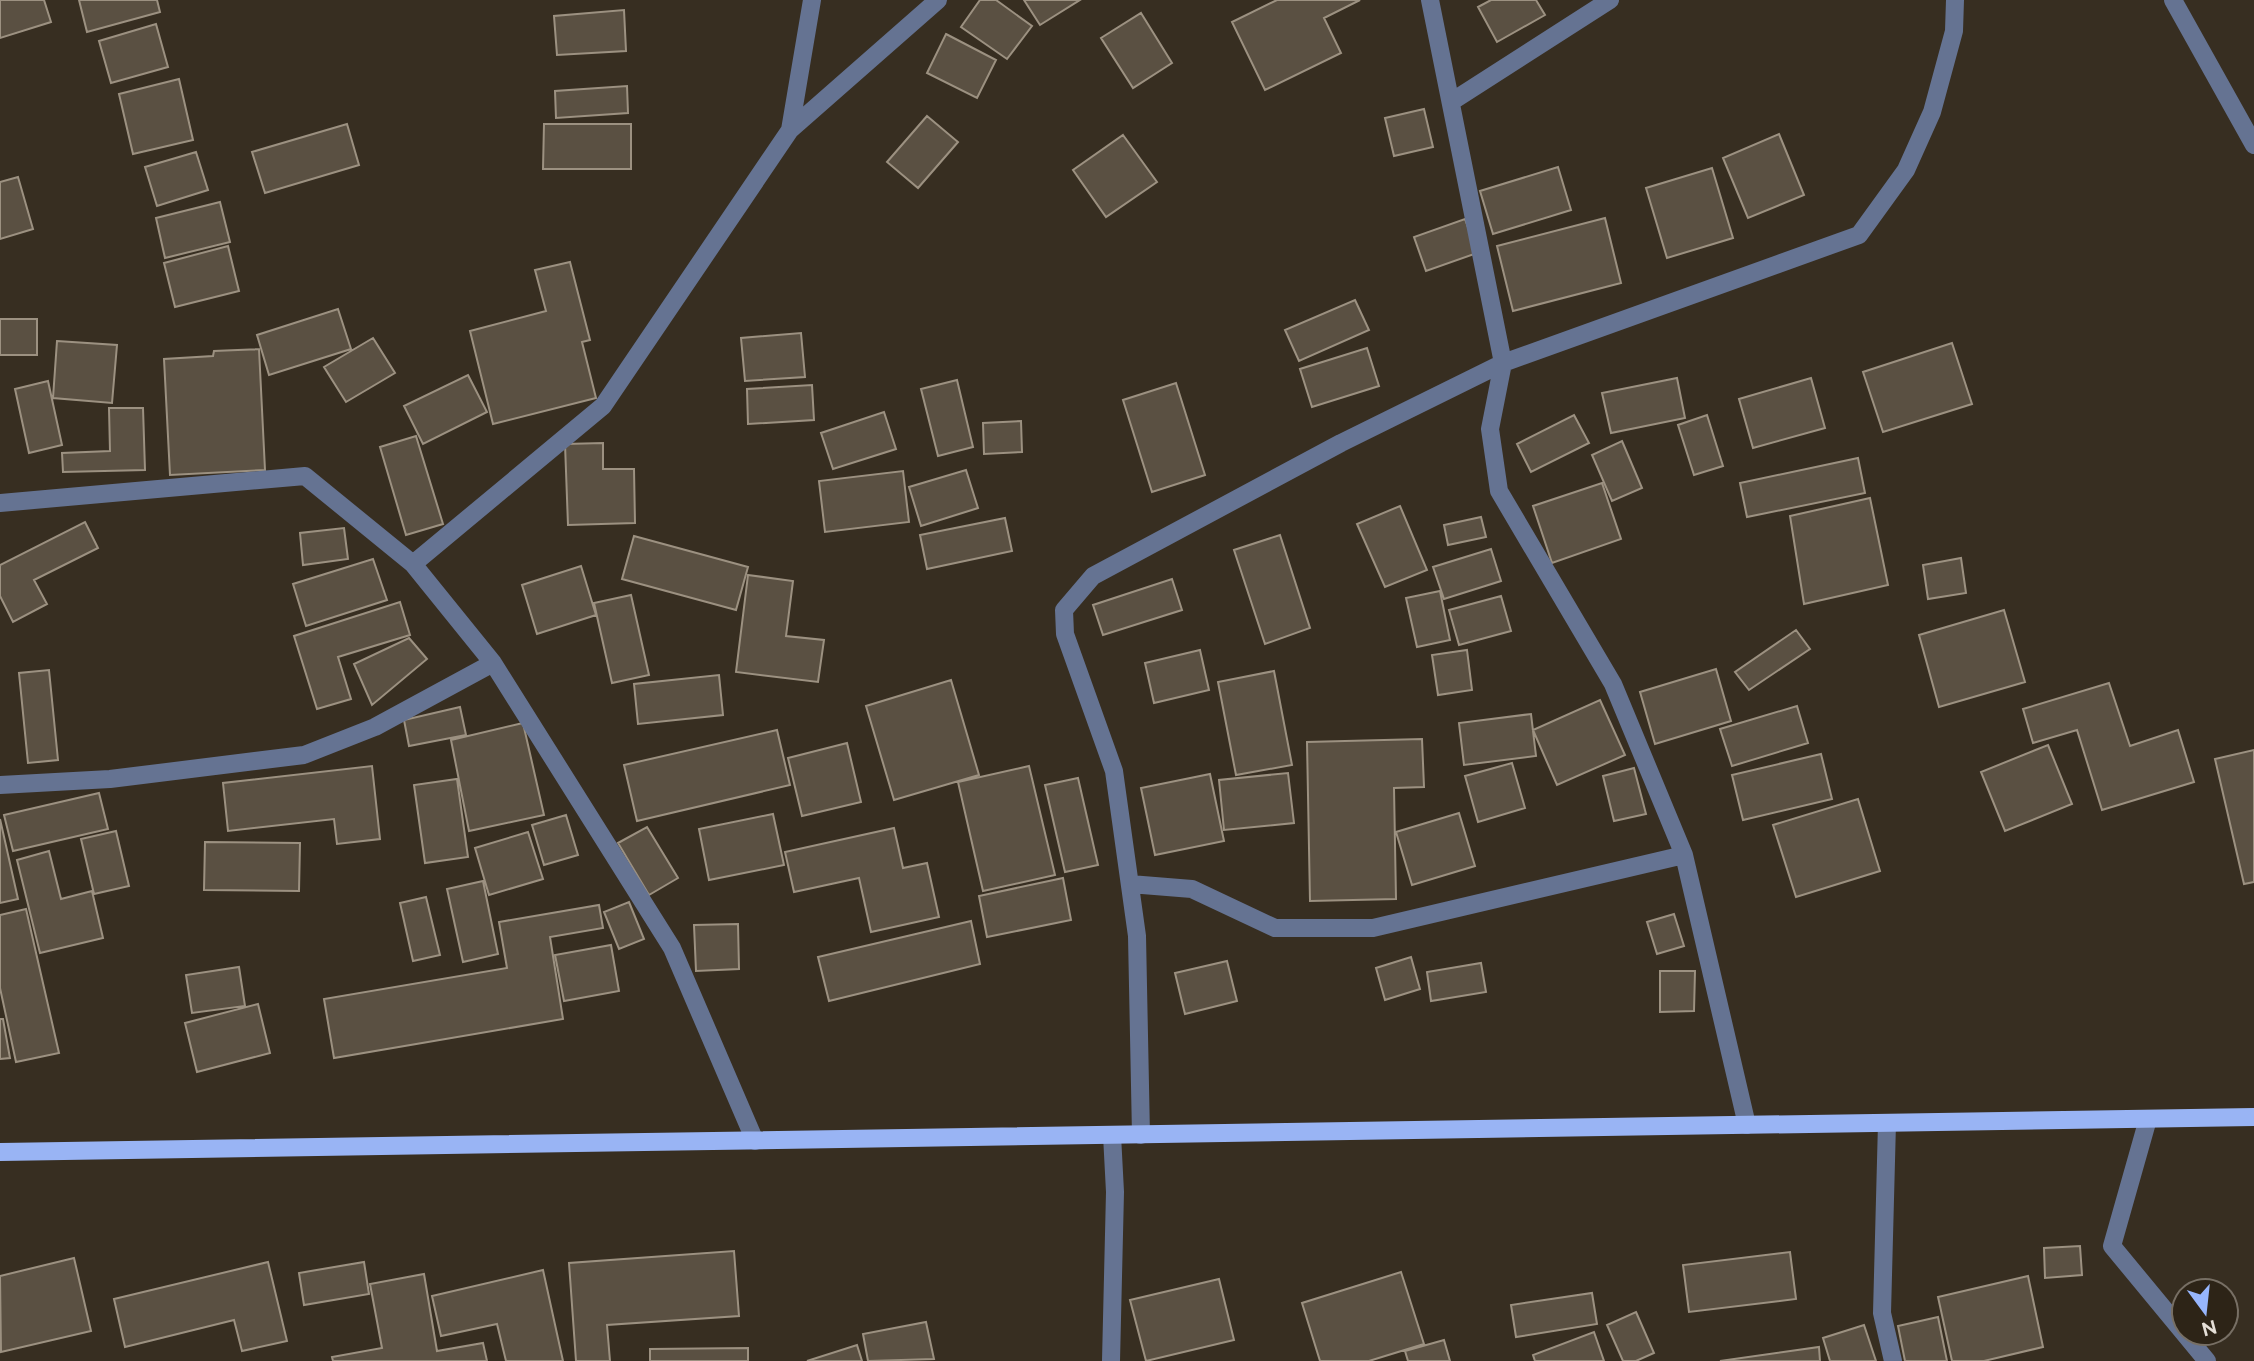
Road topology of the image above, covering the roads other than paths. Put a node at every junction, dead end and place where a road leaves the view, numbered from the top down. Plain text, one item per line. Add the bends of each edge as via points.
1 (812, 0) edge
2 (938, 0) edge
3 (1430, 0) edge
4 (1610, 0) edge
5 (1955, 0) edge
6 (2173, 0) edge
7 (1451, 102) junction
8 (790, 130) junction
9 (2254, 145) edge
10 (1503, 363) junction
11 (0, 503) edge
12 (412, 564) junction
13 (493, 663) junction
14 (0, 785) edge
15 (1684, 855) junction
16 (1130, 884) junction
17 (2254, 1117) edge
18 (2148, 1119) junction
19 (1887, 1123) junction
20 (1747, 1125) junction
21 (1112, 1135) junction
22 (1142, 1135) junction
23 (755, 1141) junction
24 (0, 1152) edge
25 (1111, 1361) edge
26 (1893, 1361) edge
27 (2207, 1361) edge

1 - 8 street
2 - 8 street
3 - 7 street
4 - 7 street
5 - 10 street via 1954,31 1932,112 1906,170 1859,234
6 - 9 street
7 - 10 street
8 - 12 street via 603,406
10 - 15 street via 1490,429 1499,491 1613,684
10 - 16 street via 1341,443 1093,576 1064,610 1065,634 1114,771
11 - 12 street via 305,476
12 - 13 street
13 - 14 street via 375,727 304,755 110,779
13 - 23 street via 672,948
15 - 16 street via 1373,928 1275,928 1192,888
15 - 20 street
16 - 22 street via 1137,936
17 - 18 main road
18 - 19 main road
18 - 27 street via 2112,1246
19 - 20 main road
19 - 26 street via 1882,1313
20 - 22 main road
21 - 22 main road
21 - 23 main road
21 - 25 street
23 - 24 main road

